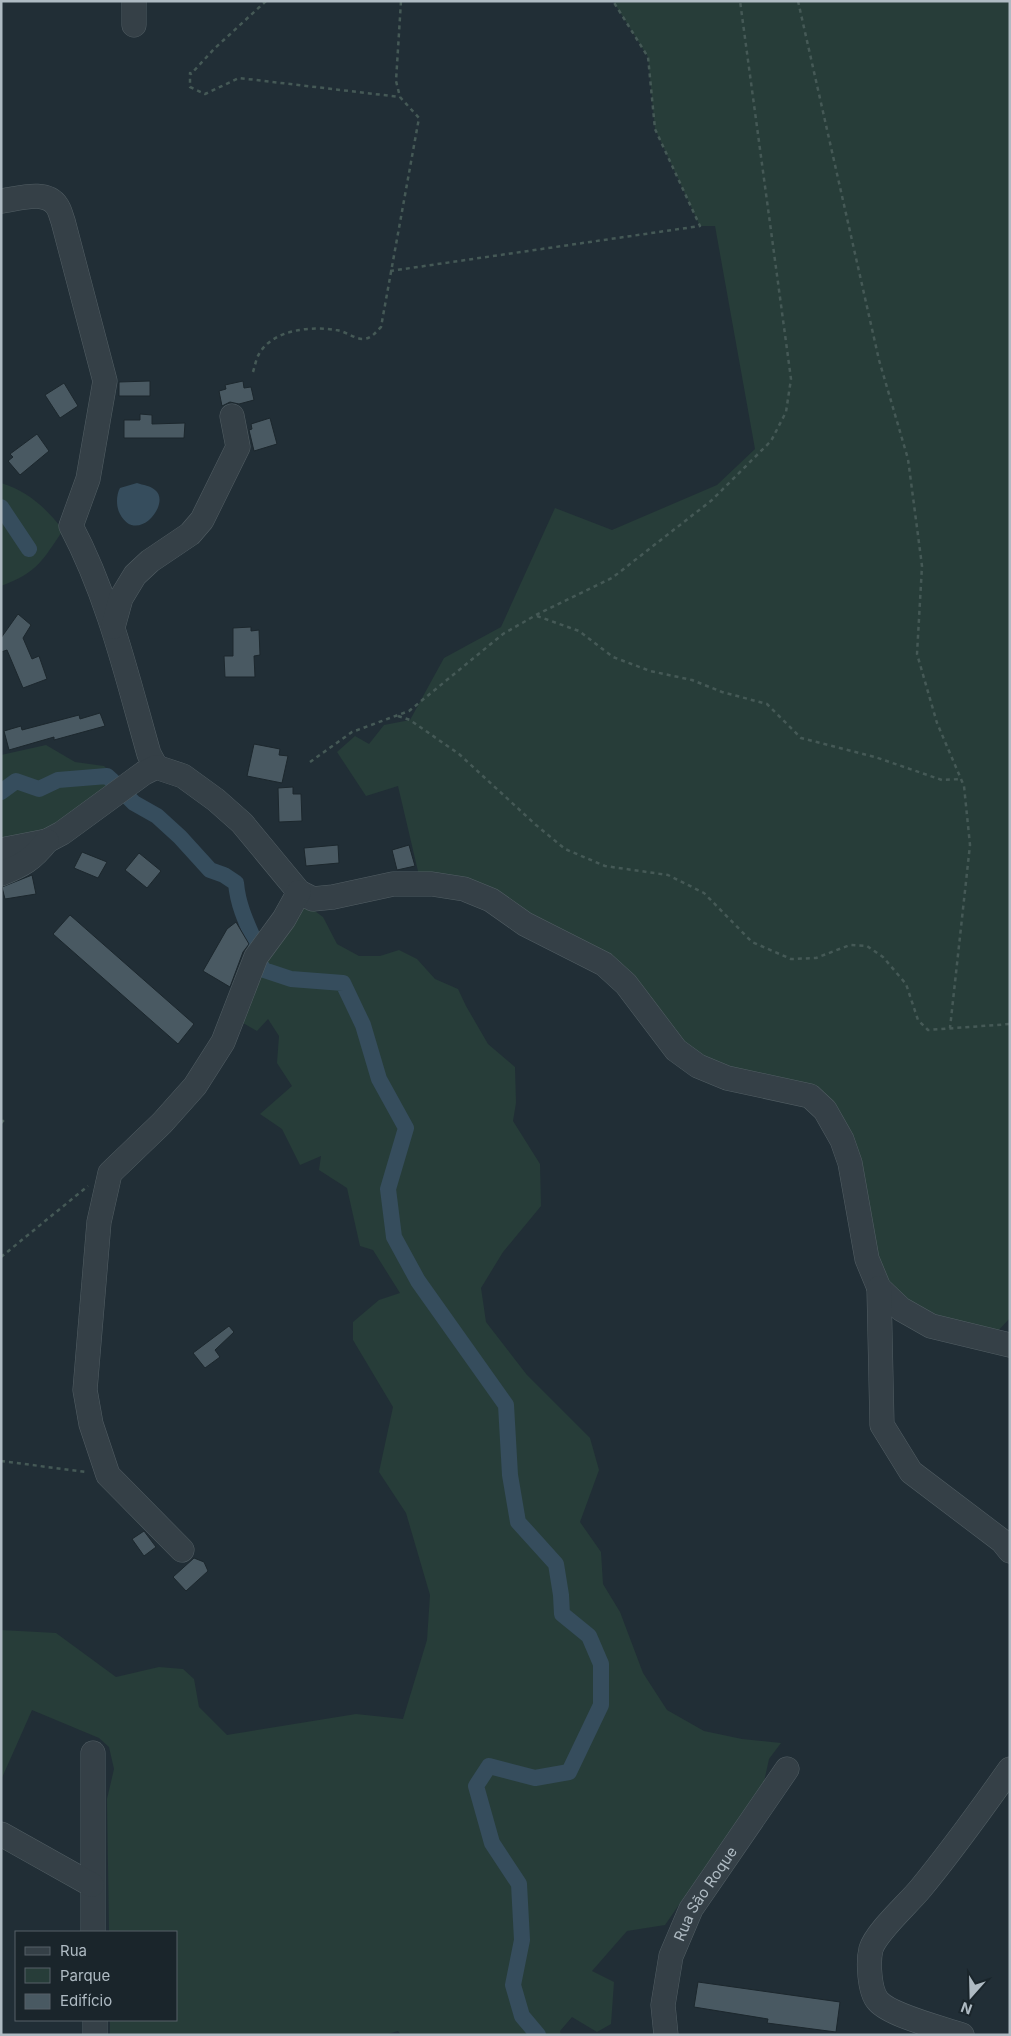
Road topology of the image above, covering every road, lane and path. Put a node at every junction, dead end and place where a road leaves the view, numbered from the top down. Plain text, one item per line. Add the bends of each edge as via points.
1 (134, 1) edge
2 (266, 1) edge
3 (402, 1) edge
4 (612, 1) edge
5 (740, 1) edge
6 (798, 1) edge
7 (134, 26) dead end
8 (400, 97) junction
9 (1, 201) edge
10 (390, 271) junction
11 (253, 372) dead end
12 (232, 416) dead end
13 (536, 616) junction
14 (113, 627) junction
15 (397, 715) junction
16 (310, 762) dead end
17 (156, 767) junction
18 (961, 779) junction
19 (46, 840) junction
20 (1, 850) edge
21 (1, 874) edge
22 (299, 892) junction
23 (1010, 1024) edge
24 (950, 1028) junction
25 (5, 1119) dead end
26 (1, 1123) edge
27 (110, 1173) junction
28 (1, 1257) edge
29 (879, 1288) junction
30 (1010, 1345) edge
31 (1, 1461) edge
32 (108, 1475) junction
33 (182, 1550) dead end
34 (1010, 1551) edge
35 (93, 1753) dead end
36 (787, 1769) dead end
37 (1010, 1769) edge
38 (1, 1834) edge
39 (92, 1885) junction
40 (93, 1931) edge
41 (95, 2021) edge
42 (95, 2035) edge
43 (666, 2035) edge
44 (962, 2035) edge

1 - 7 street
2 - 8 path via 190,73 190,87 206,94 239,78
3 - 8 path via 396,81
4 - 10 path via 648,57 654,129 700,226
5 - 13 path via 792,378 786,412 771,441 712,500 612,578
6 - 18 path via 879,360 908,459 922,566 917,654 937,723
8 - 10 path via 419,118
9 - 14 street via 32,196 47,198 57,205 68,240 105,381 88,479 71,526 87,556
10 - 11 path via 381,327 372,337 361,339 338,330 292,332 271,340 259,354
12 - 14 street via 238,447 202,520 190,534 135,575 121,598
13 - 15 path via 504,634 409,711
13 - 18 path via 579,631 613,657 650,671 692,680 767,704 801,738 875,757 942,780
14 - 17 street via 149,754
15 - 16 path via 352,732
15 - 24 path via 410,720 459,754 565,849 604,866 668,875 704,893 752,942 790,959 816,958 850,945 867,946 883,957 906,984 918,1020 928,1030
17 - 19 street via 62,833
17 - 22 street via 183,776 216,800 242,823
18 - 24 path via 970,845
19 - 20 street
19 - 21 street via 26,864
22 - 27 street via 256,957 223,1042 195,1086
22 - 29 street via 313,899 333,898 393,884 432,884 464,889 491,900 524,924 604,964 626,984 676,1050 698,1066 727,1078 810,1096 825,1110 842,1140 850,1163 867,1259
23 - 24 path
25 - 26 path
27 - 28 path via 82,1190
27 - 32 street via 99,1222 86,1390 91,1424
29 - 30 street via 901,1309 931,1326
29 - 34 street via 882,1425 911,1472 1002,1541
31 - 32 path
32 - 33 street
35 - 39 street
36 - 43 street, Rua São Roque via 691,1909 671,1956 663,2005
37 - 44 street via 964,1834 871,1948 870,1978 877,2000 894,2012
38 - 39 street
39 - 40 street
41 - 42 street

